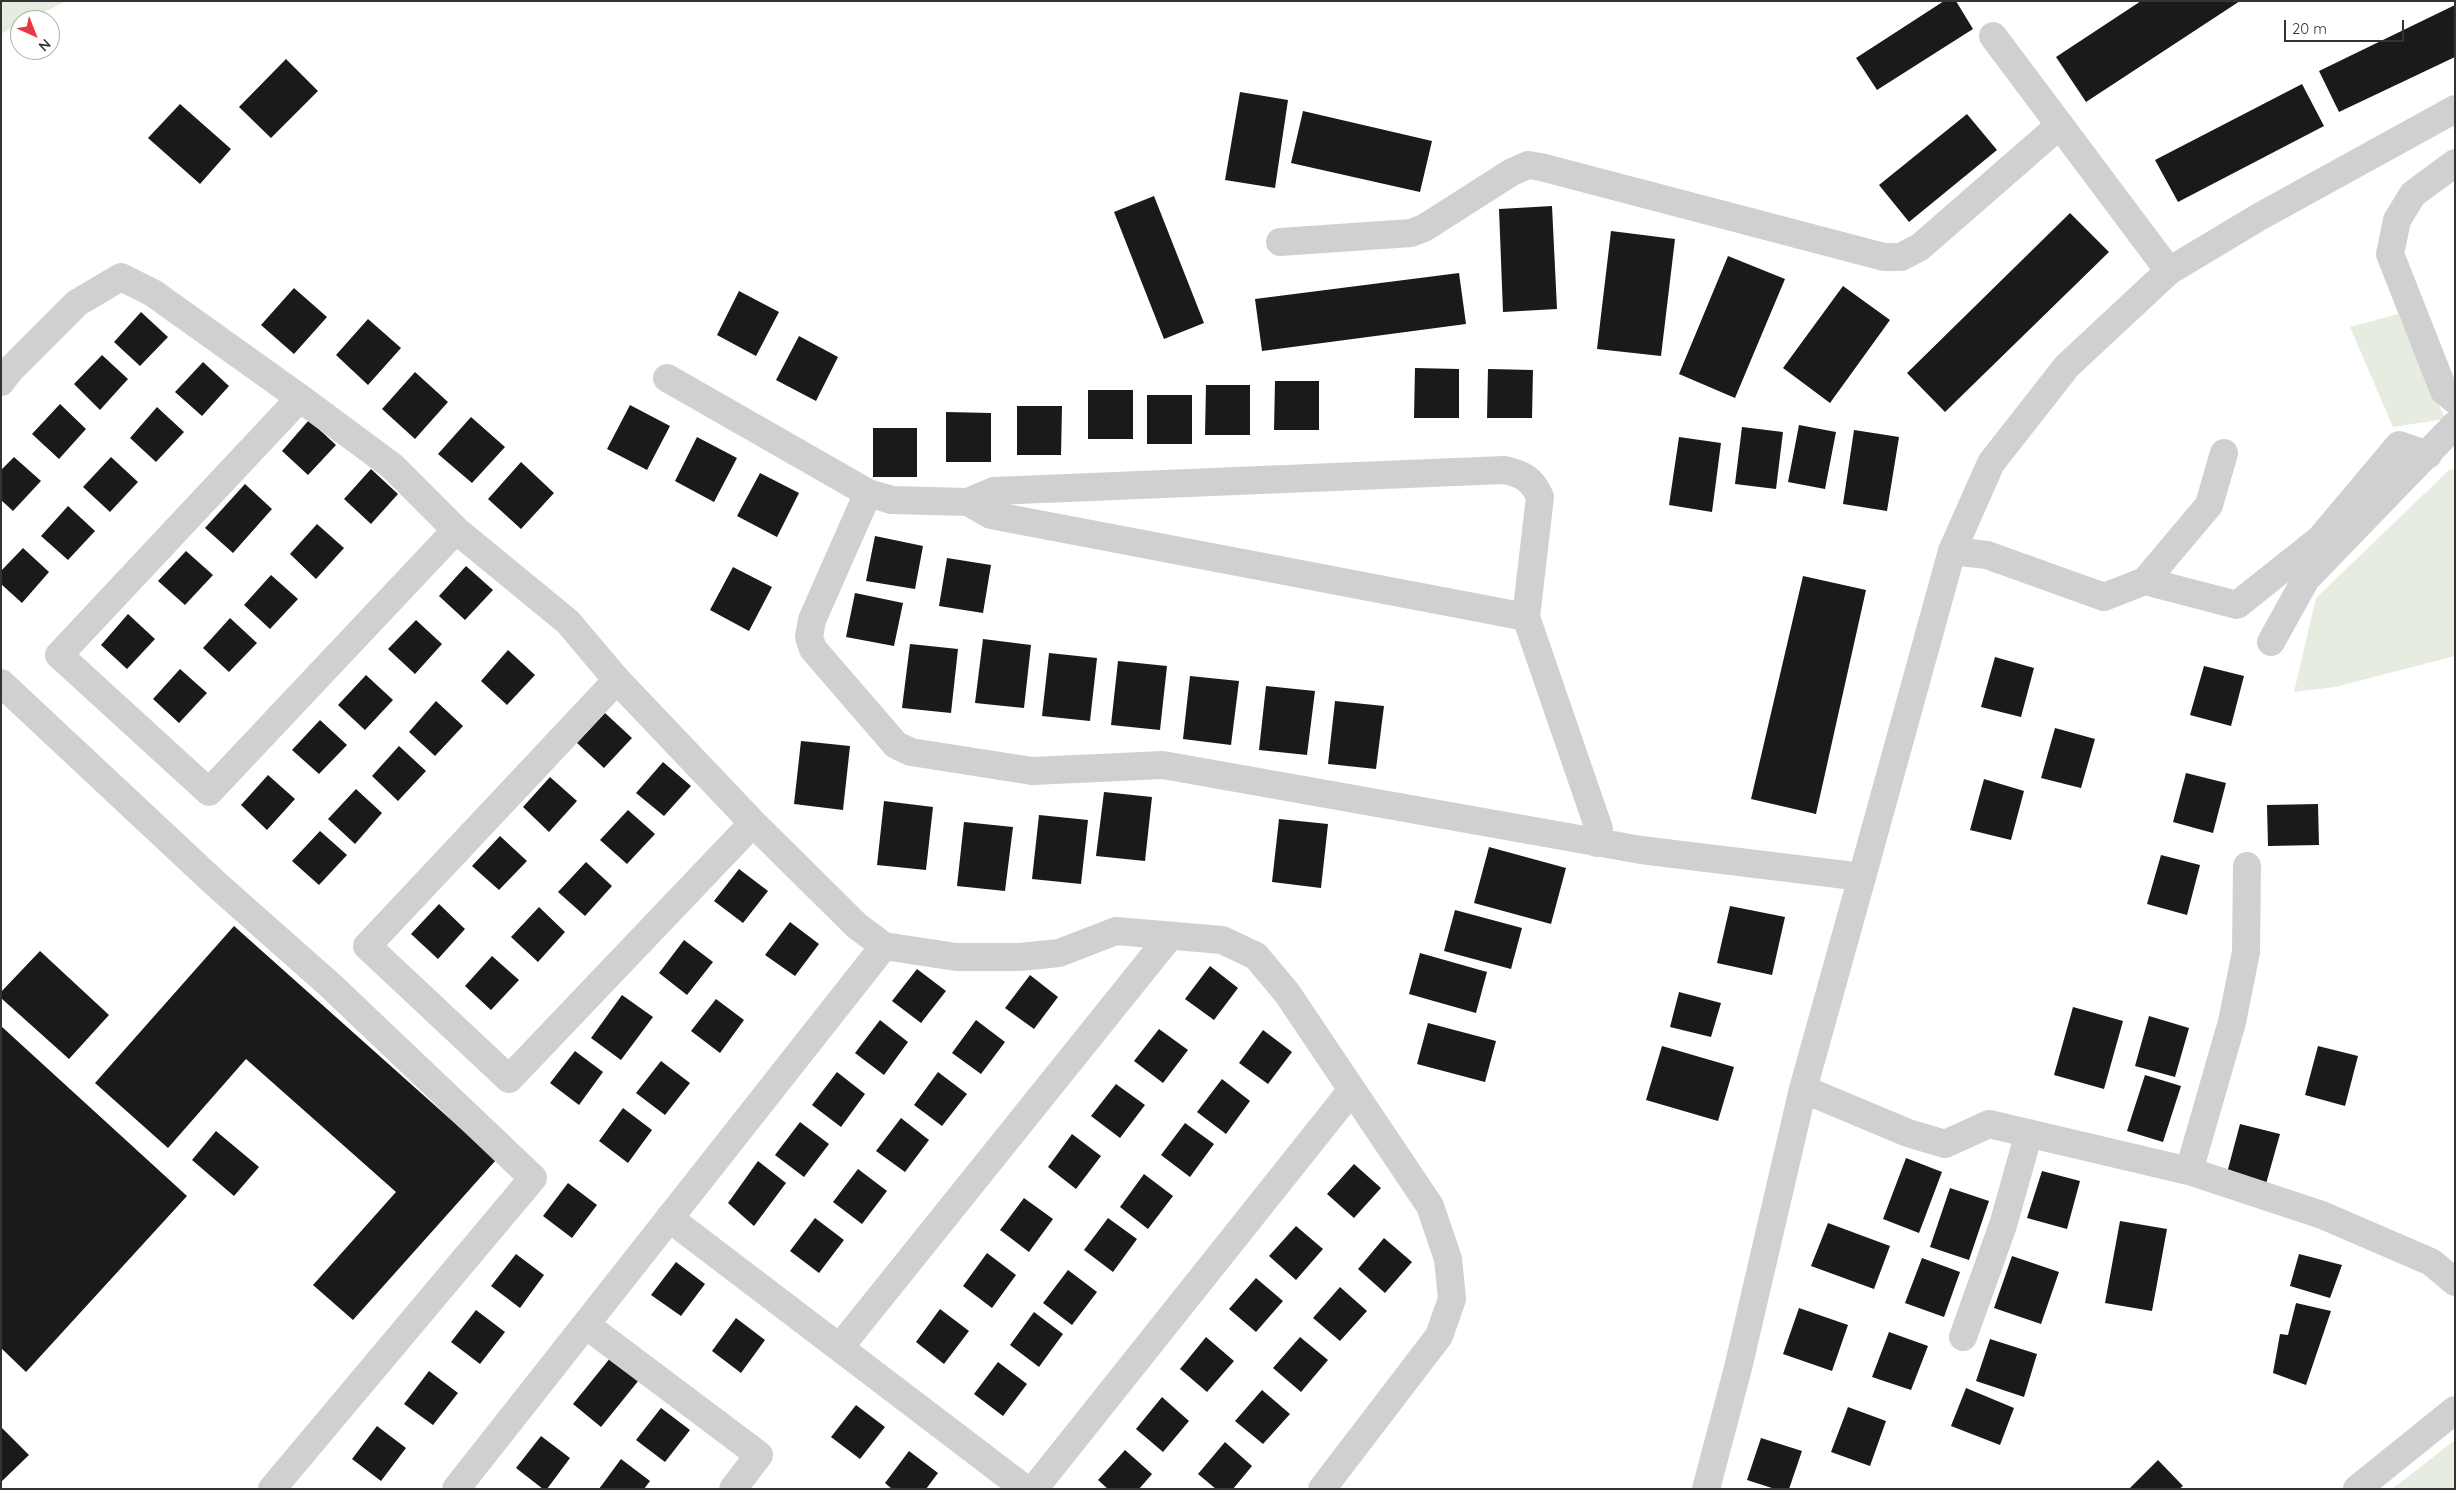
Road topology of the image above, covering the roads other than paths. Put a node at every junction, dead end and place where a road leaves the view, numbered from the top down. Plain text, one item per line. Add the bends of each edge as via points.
1 (1993, 36) dead end
2 (2455, 109) edge
3 (2060, 125) junction
4 (2455, 163) edge
5 (1280, 242) dead end
6 (2169, 271) junction
7 (667, 378) dead end
8 (1, 382) edge
9 (300, 398) junction
10 (2455, 400) edge
11 (2455, 426) edge
12 (2224, 453) dead end
13 (2428, 455) junction
14 (868, 493) junction
15 (968, 502) junction
16 (456, 530) junction
17 (1952, 551) junction
18 (2145, 581) junction
19 (1526, 617) junction
20 (2271, 642) dead end
21 (617, 680) junction
22 (1, 683) edge
23 (753, 823) junction
24 (1598, 843) junction
25 (2247, 866) dead end
26 (1862, 877) junction
27 (1170, 936) junction
28 (884, 946) junction
29 (1803, 1089) junction
30 (1351, 1091) junction
31 (2029, 1134) junction
32 (2188, 1171) junction
33 (669, 1218) junction
34 (2455, 1282) edge
35 (586, 1325) junction
36 (1963, 1337) dead end
37 (840, 1347) junction
38 (2455, 1410) edge
39 (272, 1489) edge
40 (456, 1489) edge
41 (732, 1489) edge
42 (1025, 1489) edge
43 (1034, 1489) edge
44 (1322, 1489) edge
45 (1706, 1489) edge
46 (2357, 1489) edge

1 - 3 street
2 - 6 street
3 - 5 street via 1920,247 1901,257 1884,257 1541,166 1528,166 1512,172 1412,233
3 - 6 street
4 - 10 street via 2412,194 2397,220 2390,254 2444,391
6 - 17 street via 2067,366 1991,463
7 - 14 street
8 - 9 street via 77,303 121,277 153,293
9 - 16 street via 392,466
9 - 16 street via 59,655 208,792
11 - 13 street
12 - 18 street via 2209,506
13 - 18 street via 2399,445 2320,539 2237,605
13 - 20 street via 2306,578
14 - 15 street via 892,500
14 - 24 street via 812,620 809,636 813,650 896,745 911,752 1032,771 1163,765
15 - 19 street via 991,515
15 - 19 street via 994,491 1504,470 1520,473 1534,483 1540,497
16 - 21 street via 568,622
17 - 18 street via 1987,554 2104,597
17 - 26 street
19 - 24 street via 1598,829
21 - 23 street
21 - 23 street via 367,946 509,1079
22 - 39 street via 217,885 330,985 534,1178
23 - 28 street via 858,926
24 - 26 street
25 - 32 street via 2246,952 2232,1022
26 - 29 street
27 - 28 street via 1116,931 1059,953 1020,958 956,957
27 - 30 street via 1222,940 1256,956 1286,993
27 - 37 street
28 - 33 street
29 - 31 street via 1908,1133 1945,1144 1989,1124
29 - 45 street via 1738,1368
30 - 43 street
30 - 44 street via 1430,1206 1448,1259 1452,1299 1439,1336
31 - 32 street
31 - 36 street via 2003,1225
32 - 34 street via 2322,1215 2432,1262
33 - 35 street
33 - 37 street
35 - 40 street
35 - 41 street via 759,1455
37 - 42 street
38 - 46 street

